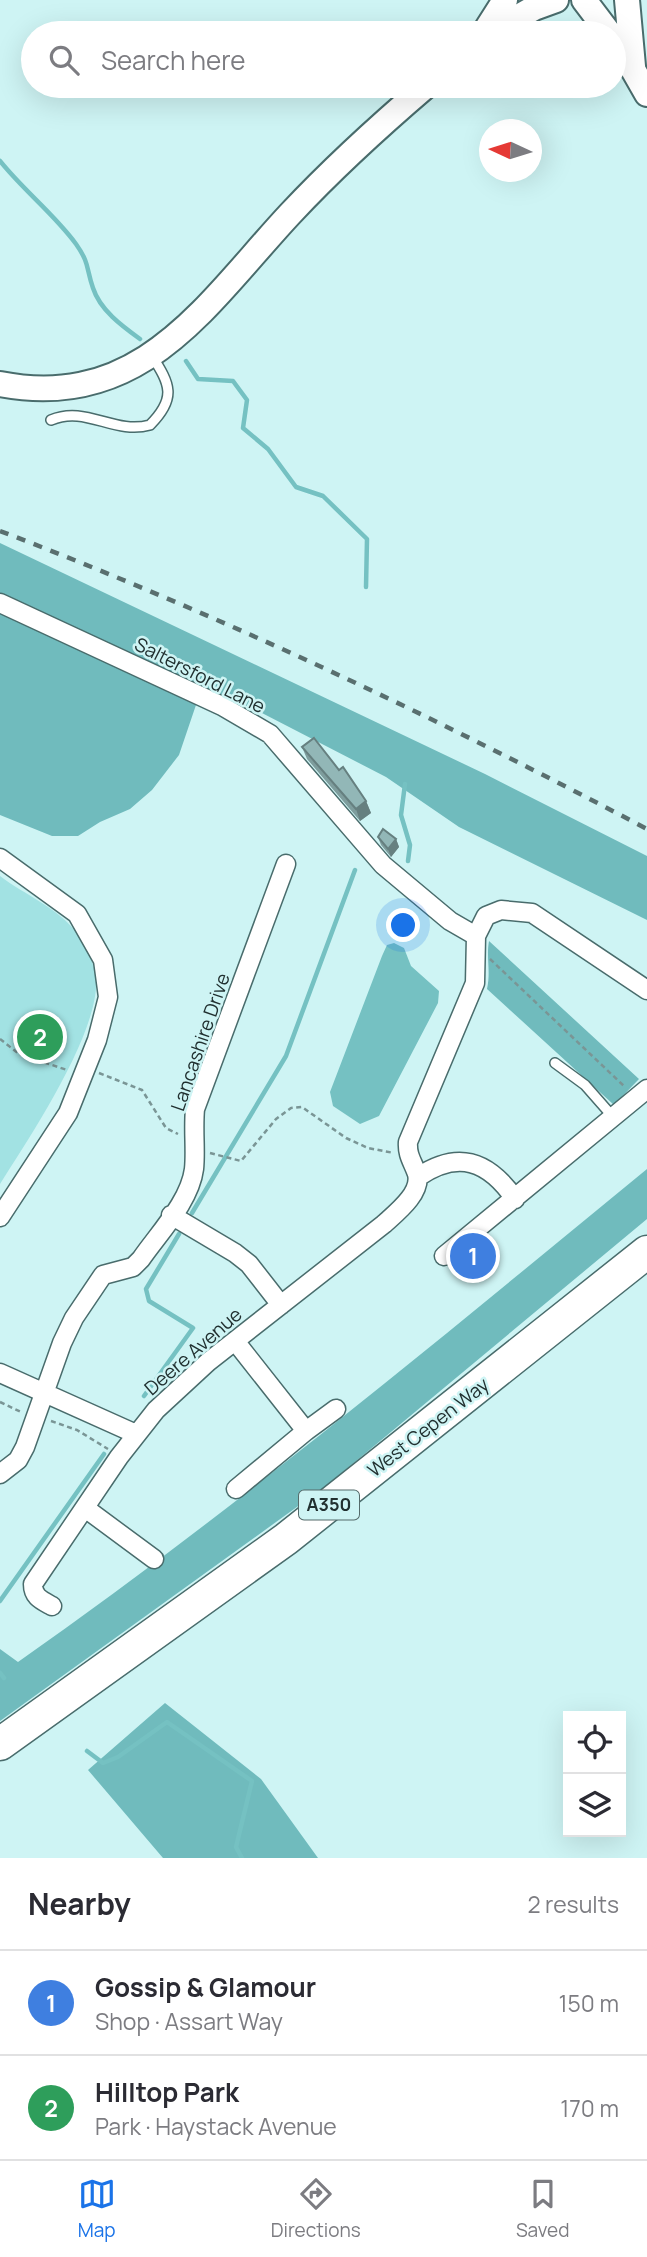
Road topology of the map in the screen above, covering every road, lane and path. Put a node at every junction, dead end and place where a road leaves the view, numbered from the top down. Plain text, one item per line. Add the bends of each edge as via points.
1 (505, 0) edge
2 (556, 0) edge
3 (584, 0) edge
4 (627, 0) edge
5 (492, 21) edge
6 (511, 21) edge
7 (600, 21) edge
8 (626, 56) edge
9 (633, 66) junction
10 (647, 94) edge
11 (412, 98) edge
12 (152, 356) junction
13 (0, 384) edge
14 (51, 420) dead end
15 (0, 603) edge
16 (0, 858) edge
17 (286, 864) dead end
18 (476, 942) junction
19 (647, 990) edge
20 (0, 1039) edge
21 (555, 1063) dead end
22 (85, 1072) junction
23 (644, 1098) edge
24 (614, 1118) junction
25 (192, 1136) junction
26 (215, 1155) dead end
27 (407, 1155) junction
28 (418, 1177) junction
29 (514, 1199) junction
30 (171, 1215) junction
31 (0, 1217) edge
32 (647, 1252) edge
33 (444, 1256) dead end
34 (281, 1305) junction
35 (235, 1341) junction
36 (0, 1373) edge
37 (44, 1394) junction
38 (0, 1402) edge
39 (337, 1409) dead end
40 (37, 1417) junction
41 (306, 1431) junction
42 (136, 1434) junction
43 (119, 1457) junction
44 (0, 1475) edge
45 (236, 1489) dead end
46 (85, 1508) junction
47 (154, 1559) dead end
48 (52, 1606) dead end
49 (0, 1744) edge

1 - 5 main road
2 - 6 main road
3 - 7 main road
4 - 9 main road
8 - 9 main road
9 - 10 main road
11 - 12 main road via 345,155 209,308
12 - 13 main road via 77,386 36,389
12 - 14 lane via 170,388 169,398 150,425 124,426 71,413
15 - 18 street, Saltersford Lane via 222,706 270,734 383,865
16 - 22 street via 77,914 103,960 108,997
17 - 25 street, Lancashire Drive via 195,1109
18 - 19 street via 486,916 501,910 532,913
18 - 23 path
18 - 27 street via 475,983 413,1125
20 - 22 path via 38,1062
21 - 24 lane via 585,1085
22 - 25 path via 142,1090 166,1128
22 - 31 street via 68,1113
23 - 24 street
24 - 29 street
25 - 30 street, Lancashire Drive via 194,1170
26 - 27 path via 234,1161 248,1155 276,1119 291,1108 302,1107 346,1138 368,1148
27 - 28 street
28 - 29 street via 438,1164 455,1161 496,1175
28 - 34 street, Deere Avenue via 403,1207
29 - 33 street
30 - 34 street via 235,1252
30 - 37 street, Lancashire Drive via 133,1267 109,1271 99,1279 62,1343
32 - 49 highway, West Cepen Way / A350 via 286,1539
34 - 35 street, Deere Avenue
35 - 41 street
35 - 42 street, Deere Avenue
36 - 37 street
37 - 40 street, Lancashire Drive
37 - 42 street
38 - 40 path
39 - 41 street
40 - 43 path via 77,1430
40 - 44 street, Lancashire Drive via 18,1460
41 - 45 street
42 - 43 street, Deere Avenue
43 - 46 street, Deere Avenue
46 - 47 street
46 - 48 street, Deere Avenue via 33,1584 38,1598

